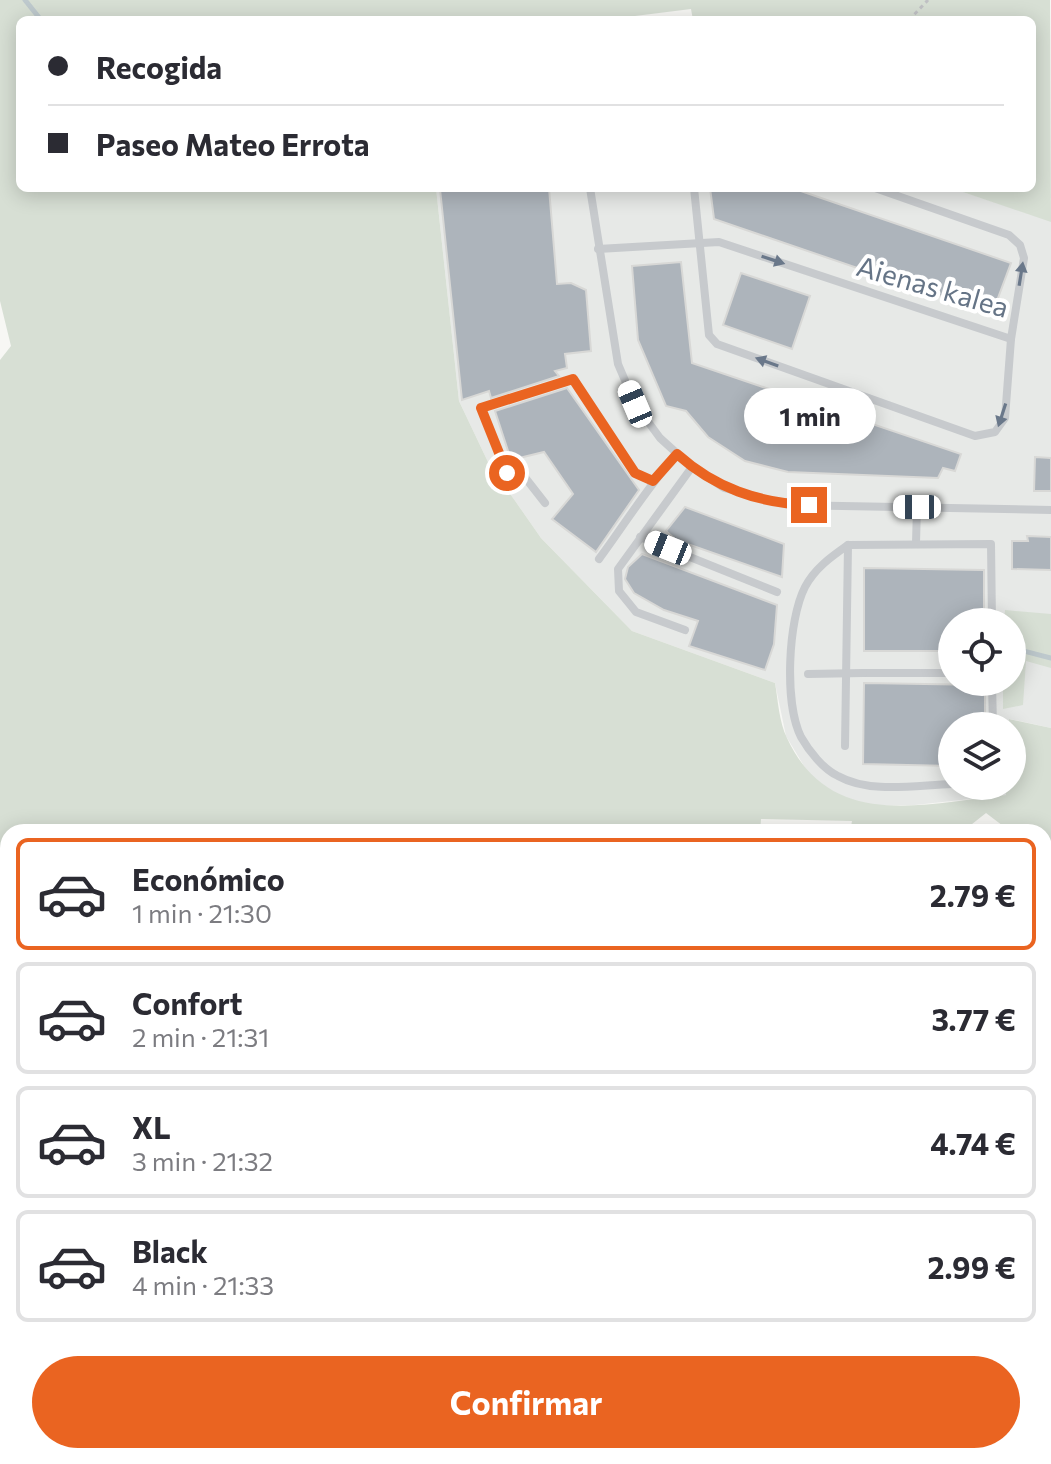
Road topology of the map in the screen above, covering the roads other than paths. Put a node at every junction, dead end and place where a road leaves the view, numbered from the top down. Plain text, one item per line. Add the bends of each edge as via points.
1 (591, 192) edge
2 (694, 192) edge
3 (886, 192) edge
4 (698, 241) junction
5 (598, 249) junction
6 (1011, 339) junction
7 (677, 454) junction
8 (692, 467) junction
9 (653, 481) junction
10 (545, 503) dead end
11 (917, 507) junction
12 (1051, 510) edge
13 (640, 537) junction
14 (916, 543) junction
15 (848, 545) junction
16 (599, 559) dead end
17 (777, 592) dead end
18 (992, 608) edge
19 (685, 630) dead end
20 (938, 673) edge
21 (792, 675) junction
22 (845, 746) dead end
23 (938, 784) edge

1 - 5 lane
2 - 4 lane
6 -> 3 lane, Aienas kalea via 1024,258 1020,245 1009,235
4 - 5 lane, Aienas kalea
4 -> 6 lane, Aienas kalea via 719,242
6 -> 4 lane via 1005,418 995,432 975,436 717,344 709,335
5 - 7 lane via 618,364 635,404
7 - 8 lane
7 - 9 lane
8 - 11 lane via 724,488 788,505
8 - 13 lane
9 - 10 lane via 635,473 573,379 481,408 507,473 520,471
9 - 16 lane
11 - 12 lane
11 - 14 lane
13 - 17 lane
13 - 19 lane via 618,569 619,591 636,612
14 - 15 lane
14 - 18 lane via 991,544
15 - 21 lane via 822,564 806,586 793,619
15 - 22 lane
20 - 21 lane, bridge
21 - 23 lane via 800,735 834,775 858,786

